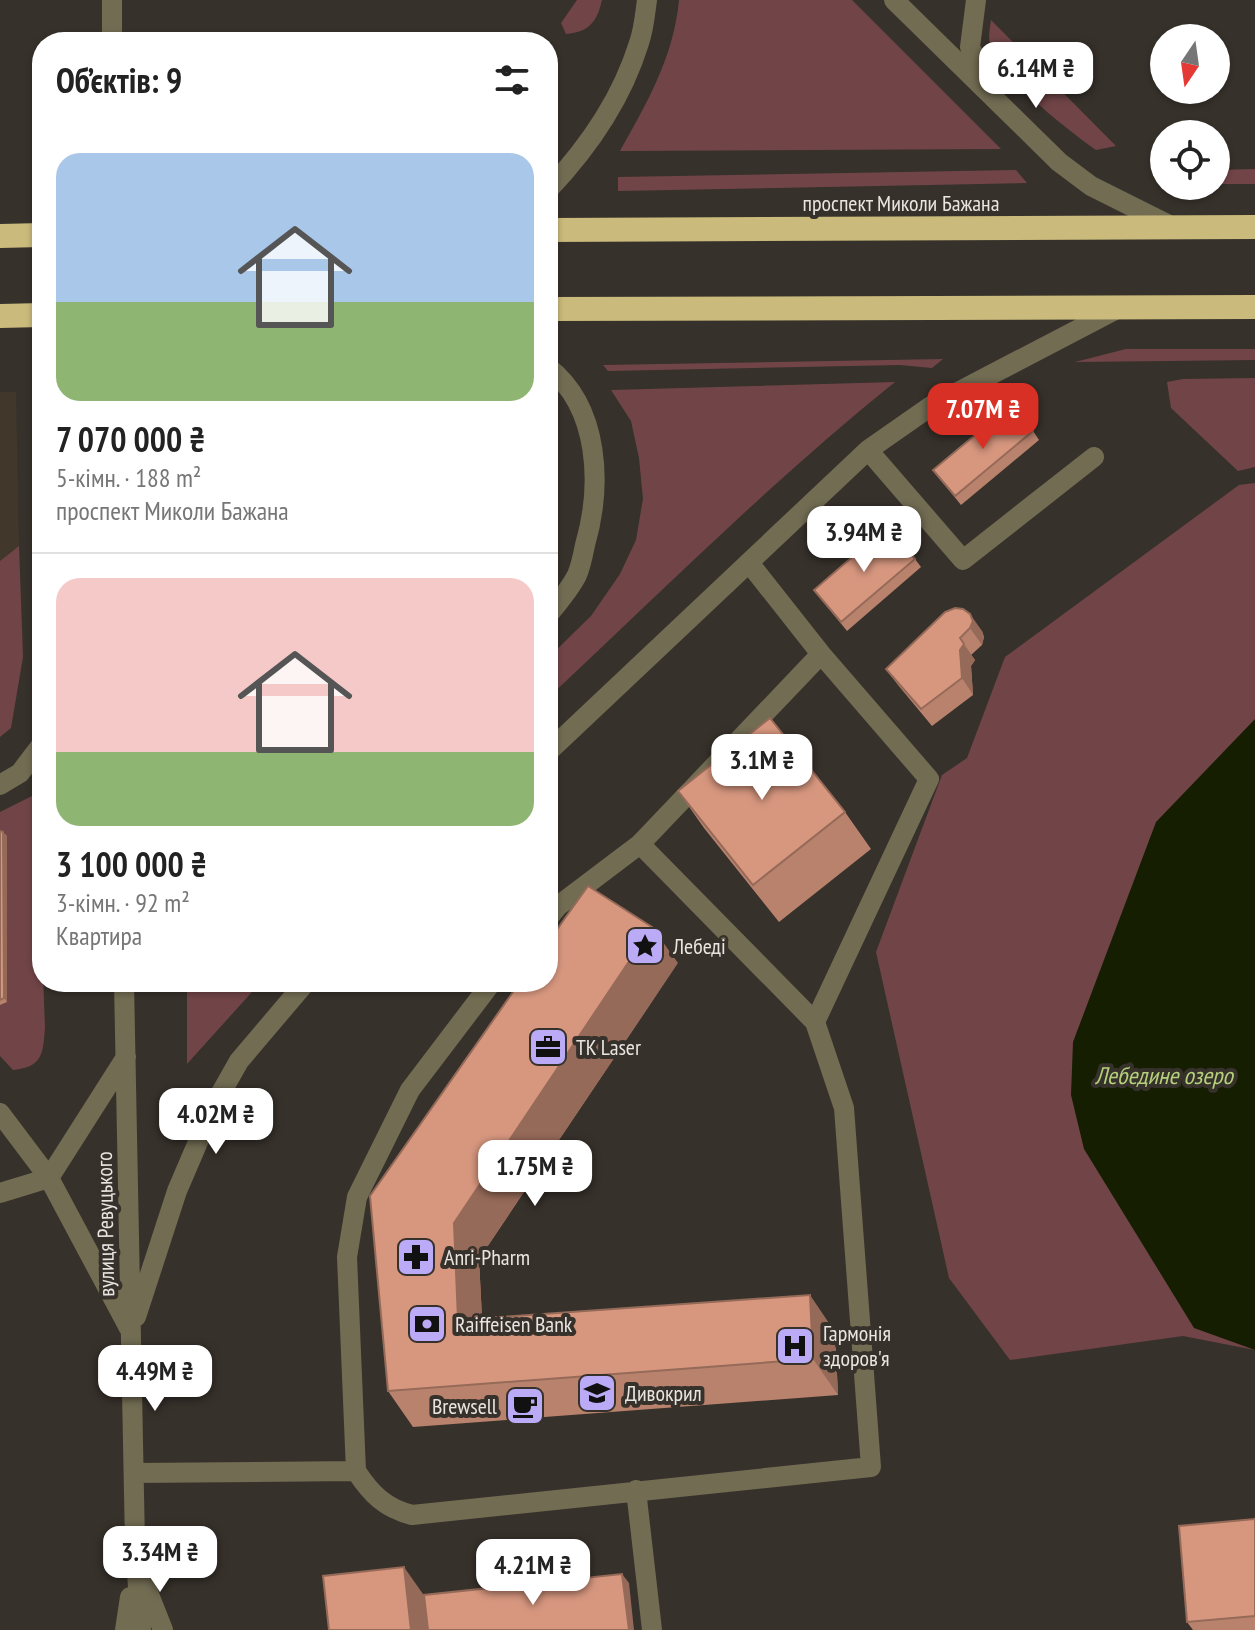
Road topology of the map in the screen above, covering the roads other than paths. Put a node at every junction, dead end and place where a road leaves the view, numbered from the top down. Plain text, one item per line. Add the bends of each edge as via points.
1 (112, 0) edge
2 (647, 0) edge
3 (894, 0) edge
4 (976, 0) edge
5 (112, 32) edge
6 (996, 102) junction
7 (558, 179) edge
8 (1255, 227) edge
9 (1175, 228) junction
10 (558, 230) edge
11 (32, 235) edge
12 (0, 236) edge
13 (1255, 307) edge
14 (1119, 308) junction
15 (558, 309) edge
16 (32, 315) edge
17 (0, 316) edge
18 (558, 375) edge
19 (868, 450) junction
20 (1094, 457) dead end
21 (750, 564) junction
22 (558, 601) edge
23 (821, 654) junction
24 (558, 743) edge
25 (32, 757) edge
26 (0, 785) edge
27 (640, 844) junction
28 (558, 906) edge
29 (124, 992) edge
30 (298, 992) edge
31 (484, 992) edge
32 (815, 1022) junction
33 (126, 1057) junction
34 (0, 1113) edge
35 (49, 1178) junction
36 (0, 1193) edge
37 (131, 1332) junction
38 (356, 1471) junction
39 (134, 1473) junction
40 (636, 1490) junction
41 (136, 1562) junction
42 (125, 1630) edge
43 (141, 1630) edge
44 (163, 1630) edge
45 (652, 1630) edge

1 - 5 street
2 - 7 street via 640,42 622,82 584,150
3 - 6 street
4 - 6 street via 970,47
6 - 9 street via 1091,186
8 - 9 highway, проспект Миколи Бажана
9 - 10 highway, проспект Миколи Бажана
11 - 12 highway
13 - 14 highway
14 - 15 highway
14 - 19 street via 931,406
16 - 17 highway
18 - 22 street via 575,398 591,440 595,481 590,528 577,574
19 - 20 street via 963,560
19 - 21 street
21 - 23 street
21 - 24 street
23 - 27 street
23 - 32 street via 929,779
25 - 26 street via 20,773
27 - 28 street
27 - 32 street
29 - 33 street, вулиця Ревуцького
30 - 37 street via 239,1061 213,1107 177,1191
31 - 38 street via 410,1090 357,1197 347,1257
32 - 40 street via 844,1108 871,1467
33 - 35 street
33 - 37 street, вулиця Ревуцького
34 - 35 street
35 - 36 street
35 - 37 street
37 - 39 street, вулиця Ревуцького
38 - 39 street
38 - 40 street via 384,1504 412,1515
39 - 41 street, вулиця Ревуцького
40 - 45 street
41 - 42 street, вулиця Ревуцького
41 - 43 street, вулиця Ревуцького
41 - 44 street, вулиця Ревуцького

